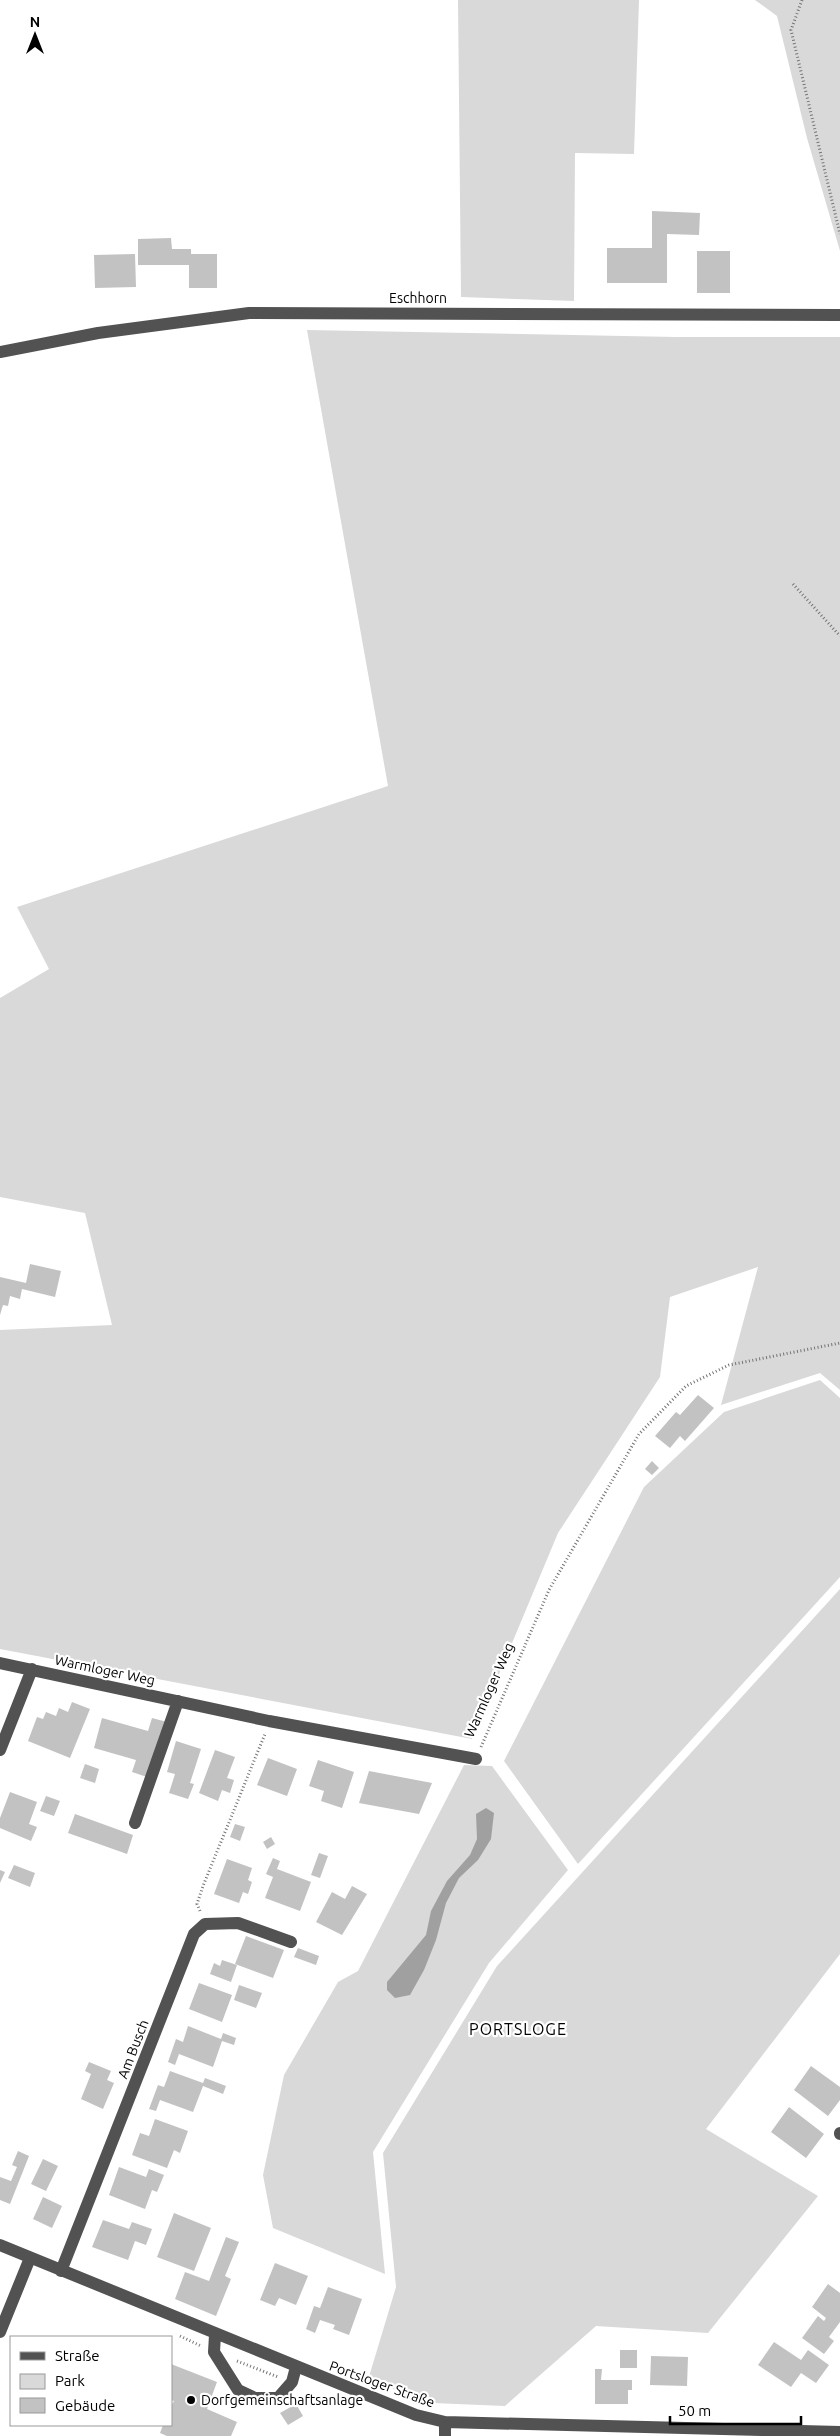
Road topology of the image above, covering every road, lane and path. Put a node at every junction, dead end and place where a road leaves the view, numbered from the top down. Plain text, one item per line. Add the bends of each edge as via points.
1 (802, 0) edge
2 (840, 234) edge
3 (840, 314) edge
4 (0, 352) edge
5 (793, 584) dead end
6 (840, 636) edge
7 (840, 1343) edge
8 (0, 1663) edge
9 (32, 1669) junction
10 (178, 1701) junction
11 (269, 1722) junction
12 (0, 1750) edge
13 (476, 1759) joint
14 (135, 1823) dead end
15 (205, 1924) junction
16 (291, 1942) dead end
17 (0, 2246) edge
18 (30, 2258) junction
19 (61, 2271) junction
20 (0, 2332) edge
21 (215, 2335) junction
22 (296, 2367) junction
23 (445, 2422) junction
24 (706, 2432) edge
25 (840, 2432) edge
26 (444, 2436) edge

1 - 2 path via 791,30
3 - 4 street, Eschhorn via 249,313 98,333
5 - 6 path
7 - 13 path, Warmloger Weg via 729,1364 686,1386 639,1434 549,1590
8 - 9 street, Warmloger Weg
9 - 10 street, Warmloger Weg
9 - 12 street
10 - 11 street, Warmloger Weg
10 - 14 street
11 - 13 street, Warmloger Weg
11 - 15 path via 197,1904
15 - 16 street via 238,1923
15 - 19 street, Am Busch via 194,1934
17 - 18 street, Portsloger Straße
18 - 19 street, Portsloger Straße
18 - 20 street
19 - 21 street, Portsloger Straße
21 - 22 street, Portsloger Straße
21 - 22 street via 214,2352 225,2373 238,2390 255,2398 278,2398 292,2382
22 - 23 street, Portsloger Straße via 416,2415
23 - 24 street, Portsloger Straße
23 - 26 street
24 - 25 street, Portsloger Straße

